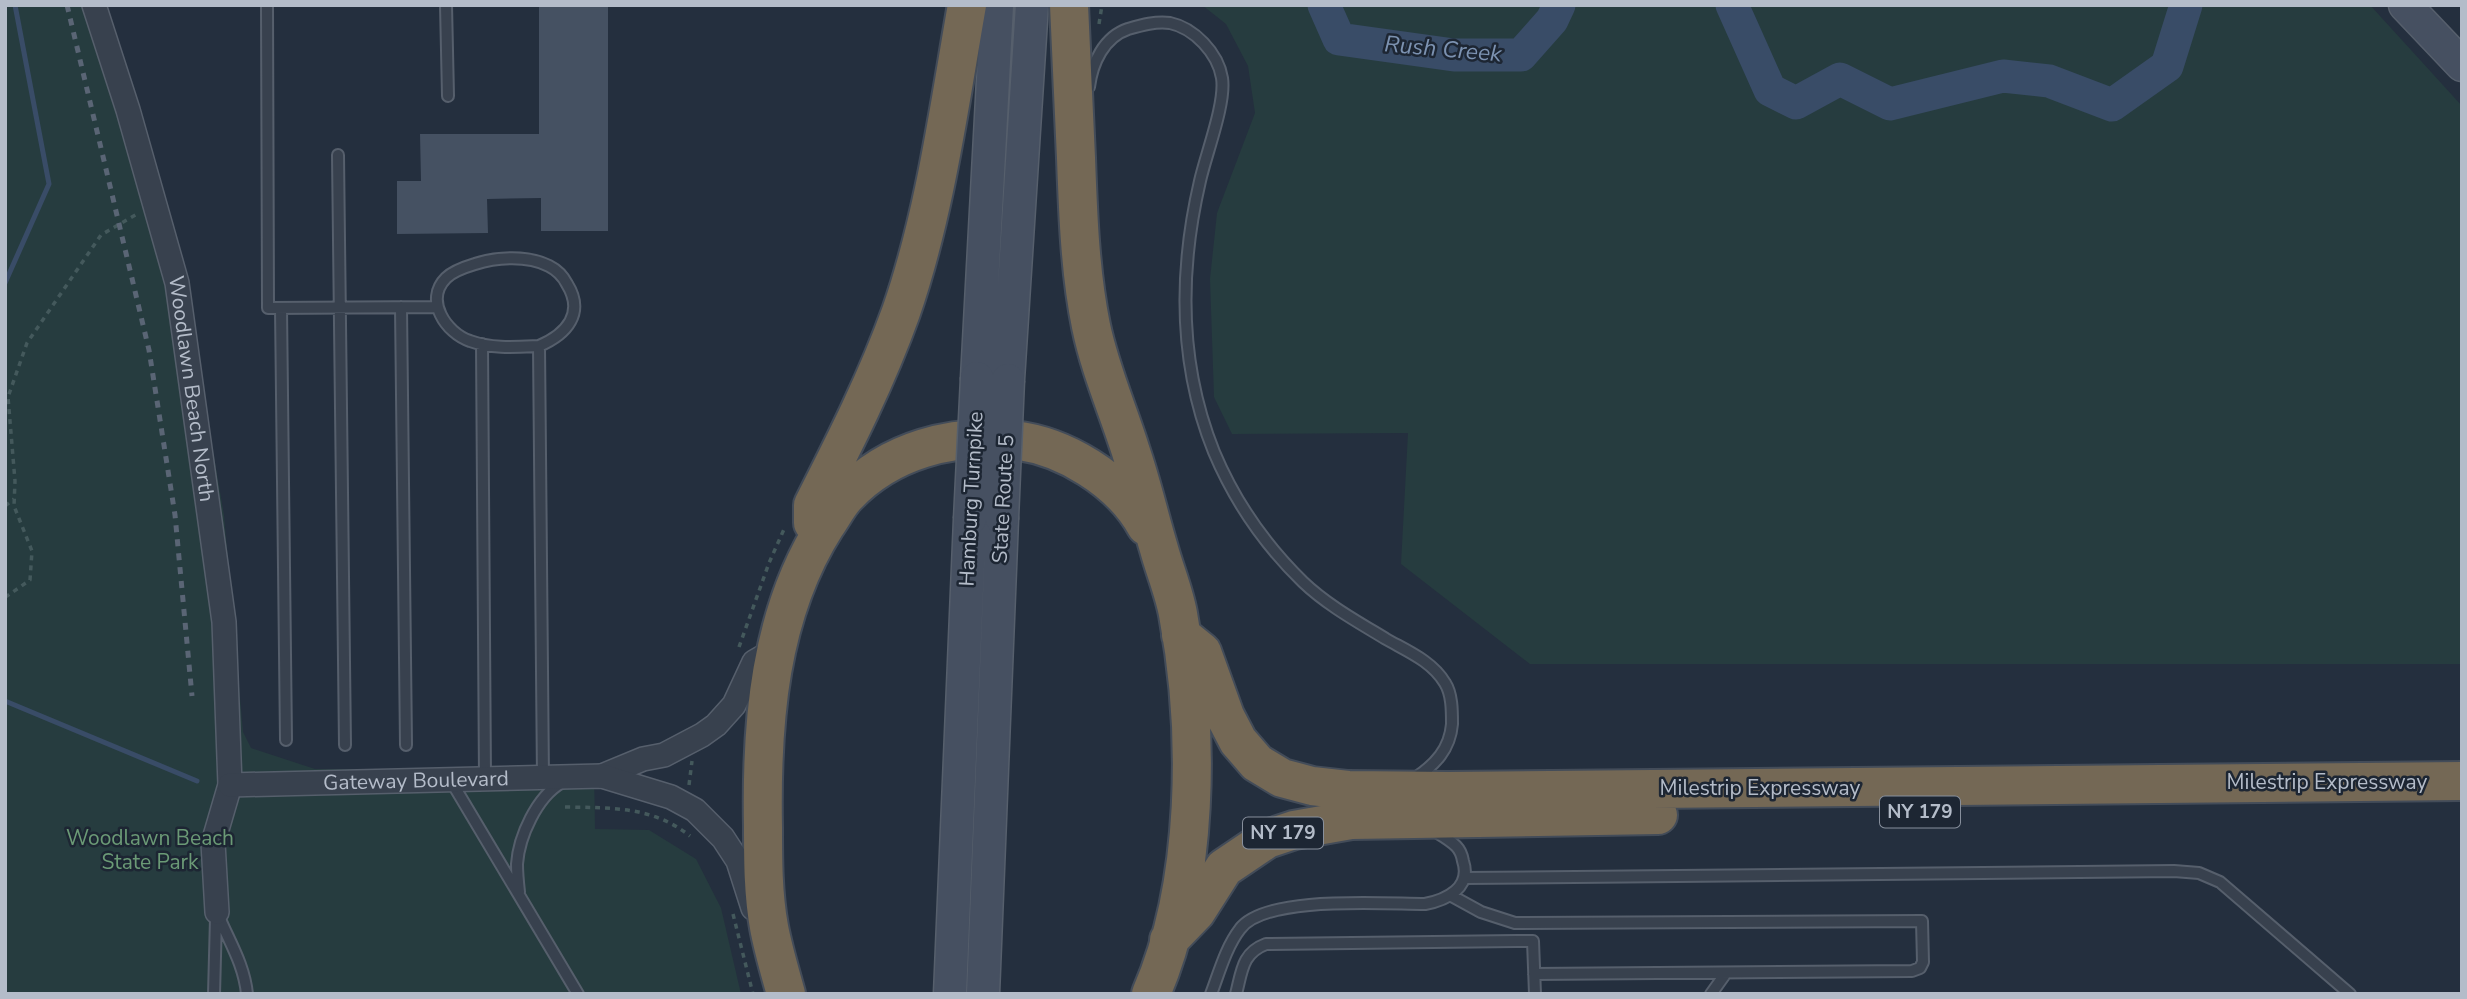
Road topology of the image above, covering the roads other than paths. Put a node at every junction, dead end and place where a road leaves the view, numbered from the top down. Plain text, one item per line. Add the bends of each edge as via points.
1 (94, 5) edge
2 (267, 5) edge
3 (446, 5) edge
4 (967, 5) edge
5 (997, 5) edge
6 (1032, 5) edge
7 (1069, 5) edge
8 (2405, 5) edge
9 (2462, 65) edge
10 (1088, 95) dead end
11 (448, 96) dead end
12 (1086, 108) dead end
13 (338, 155) dead end
14 (1077, 197) junction
15 (340, 307) junction
16 (401, 307) junction
17 (437, 307) junction
18 (281, 308) junction
19 (482, 344) junction
20 (539, 346) junction
21 (813, 546) junction
22 (1160, 552) junction
23 (1181, 635) junction
24 (775, 650) junction
25 (286, 740) dead end
26 (345, 745) dead end
27 (406, 745) dead end
28 (2462, 767) edge
29 (602, 776) junction
30 (569, 778) junction
31 (485, 779) junction
32 (543, 779) junction
33 (2462, 780) edge
34 (451, 781) junction
35 (2409, 781) junction
36 (230, 785) junction
37 (1394, 804) junction
38 (2462, 807) edge
39 (1465, 878) junction
40 (519, 895) junction
41 (1450, 895) junction
42 (216, 912) junction
43 (1515, 923) junction
44 (769, 926) junction
45 (1169, 940) junction
46 (1516, 942) junction
47 (1726, 972) junction
48 (1534, 974) junction
49 (214, 994) edge
50 (247, 994) edge
51 (578, 994) edge
52 (786, 994) edge
53 (950, 994) edge
54 (984, 994) edge
55 (1151, 994) edge
56 (1211, 994) edge
57 (1236, 994) edge
58 (1535, 994) edge
59 (1710, 994) edge
60 (2350, 994) edge

1 - 36 street, Woodlawn Beach North via 177,283 224,622
2 - 18 lane via 268,308
3 - 11 lane
4 - 21 highway via 924,229 902,309 874,383 813,505
5 - 53 main road, Hamburg Turnpike, bridge
6 - 54 main road, State Route 5, bridge via 1002,519
7 - 14 highway
8 - 9 main road
10 - 37 lane via 1095,60 1106,44 1145,23 1171,23 1190,32 1206,45 1217,63 1222,97 1195,204 1187,266 1185,326 1198,404 1214,451 1259,534 1305,584 1338,610 1434,667 1446,684 1451,736 1432,766 1412,780
12 - 14 lane
13 - 15 lane
14 - 22 highway via 1086,297 1096,346
15 - 16 lane
15 - 18 lane
15 - 26 lane
16 - 17 lane
16 - 27 lane
17 - 19 lane via 444,325 467,341
17 - 20 lane via 446,278 465,267 491,259 547,265 562,276 574,296 574,311 569,326
18 - 25 lane
19 - 20 lane
19 - 31 lane
20 - 32 lane
21 - 22 highway via 846,496 898,458 951,441 991,438 1026,441 1082,463 1140,514
21 - 24 highway
22 - 23 highway
23 - 37 highway, Milestrip Expressway / NY 179 via 1202,652 1225,716 1257,764 1282,778
23 - 45 highway via 1191,722 1192,792
24 - 29 street, Gateway Boulevard via 754,662 734,705 702,735 664,755
24 - 44 highway via 762,784
28 - 35 highway
29 - 30 street, Gateway Boulevard
29 - 44 street, Gateway Boulevard via 671,797 695,810 723,838 743,875 750,904
30 - 32 street, Gateway Boulevard
30 - 40 lane via 549,790 519,850
31 - 32 street, Gateway Boulevard
31 - 34 street, Gateway Boulevard
33 - 35 highway, Milestrip Expressway / NY 179
34 - 36 street, Gateway Boulevard
34 - 40 lane
35 - 37 highway, Milestrip Expressway / NY 179
36 - 42 street via 213,843
37 - 38 highway, Milestrip Expressway / NY 179
37 - 39 lane via 1459,849
37 - 45 highway, Milestrip Expressway / NY 179 via 1351,820 1267,839 1224,867 1196,912
39 - 41 lane
39 - 60 lane via 2199,873 2220,882
40 - 51 lane
41 - 43 lane
41 - 56 lane via 1425,904 1297,905 1266,913 1241,926
42 - 49 lane
42 - 50 lane via 243,967
43 - 46 lane
43 - 47 lane via 1922,921 1923,962 1912,971
44 - 52 highway
45 - 55 highway
46 - 48 lane via 1533,942
46 - 57 lane via 1266,944 1254,948 1245,960
47 - 48 lane
47 - 59 lane
48 - 58 lane

